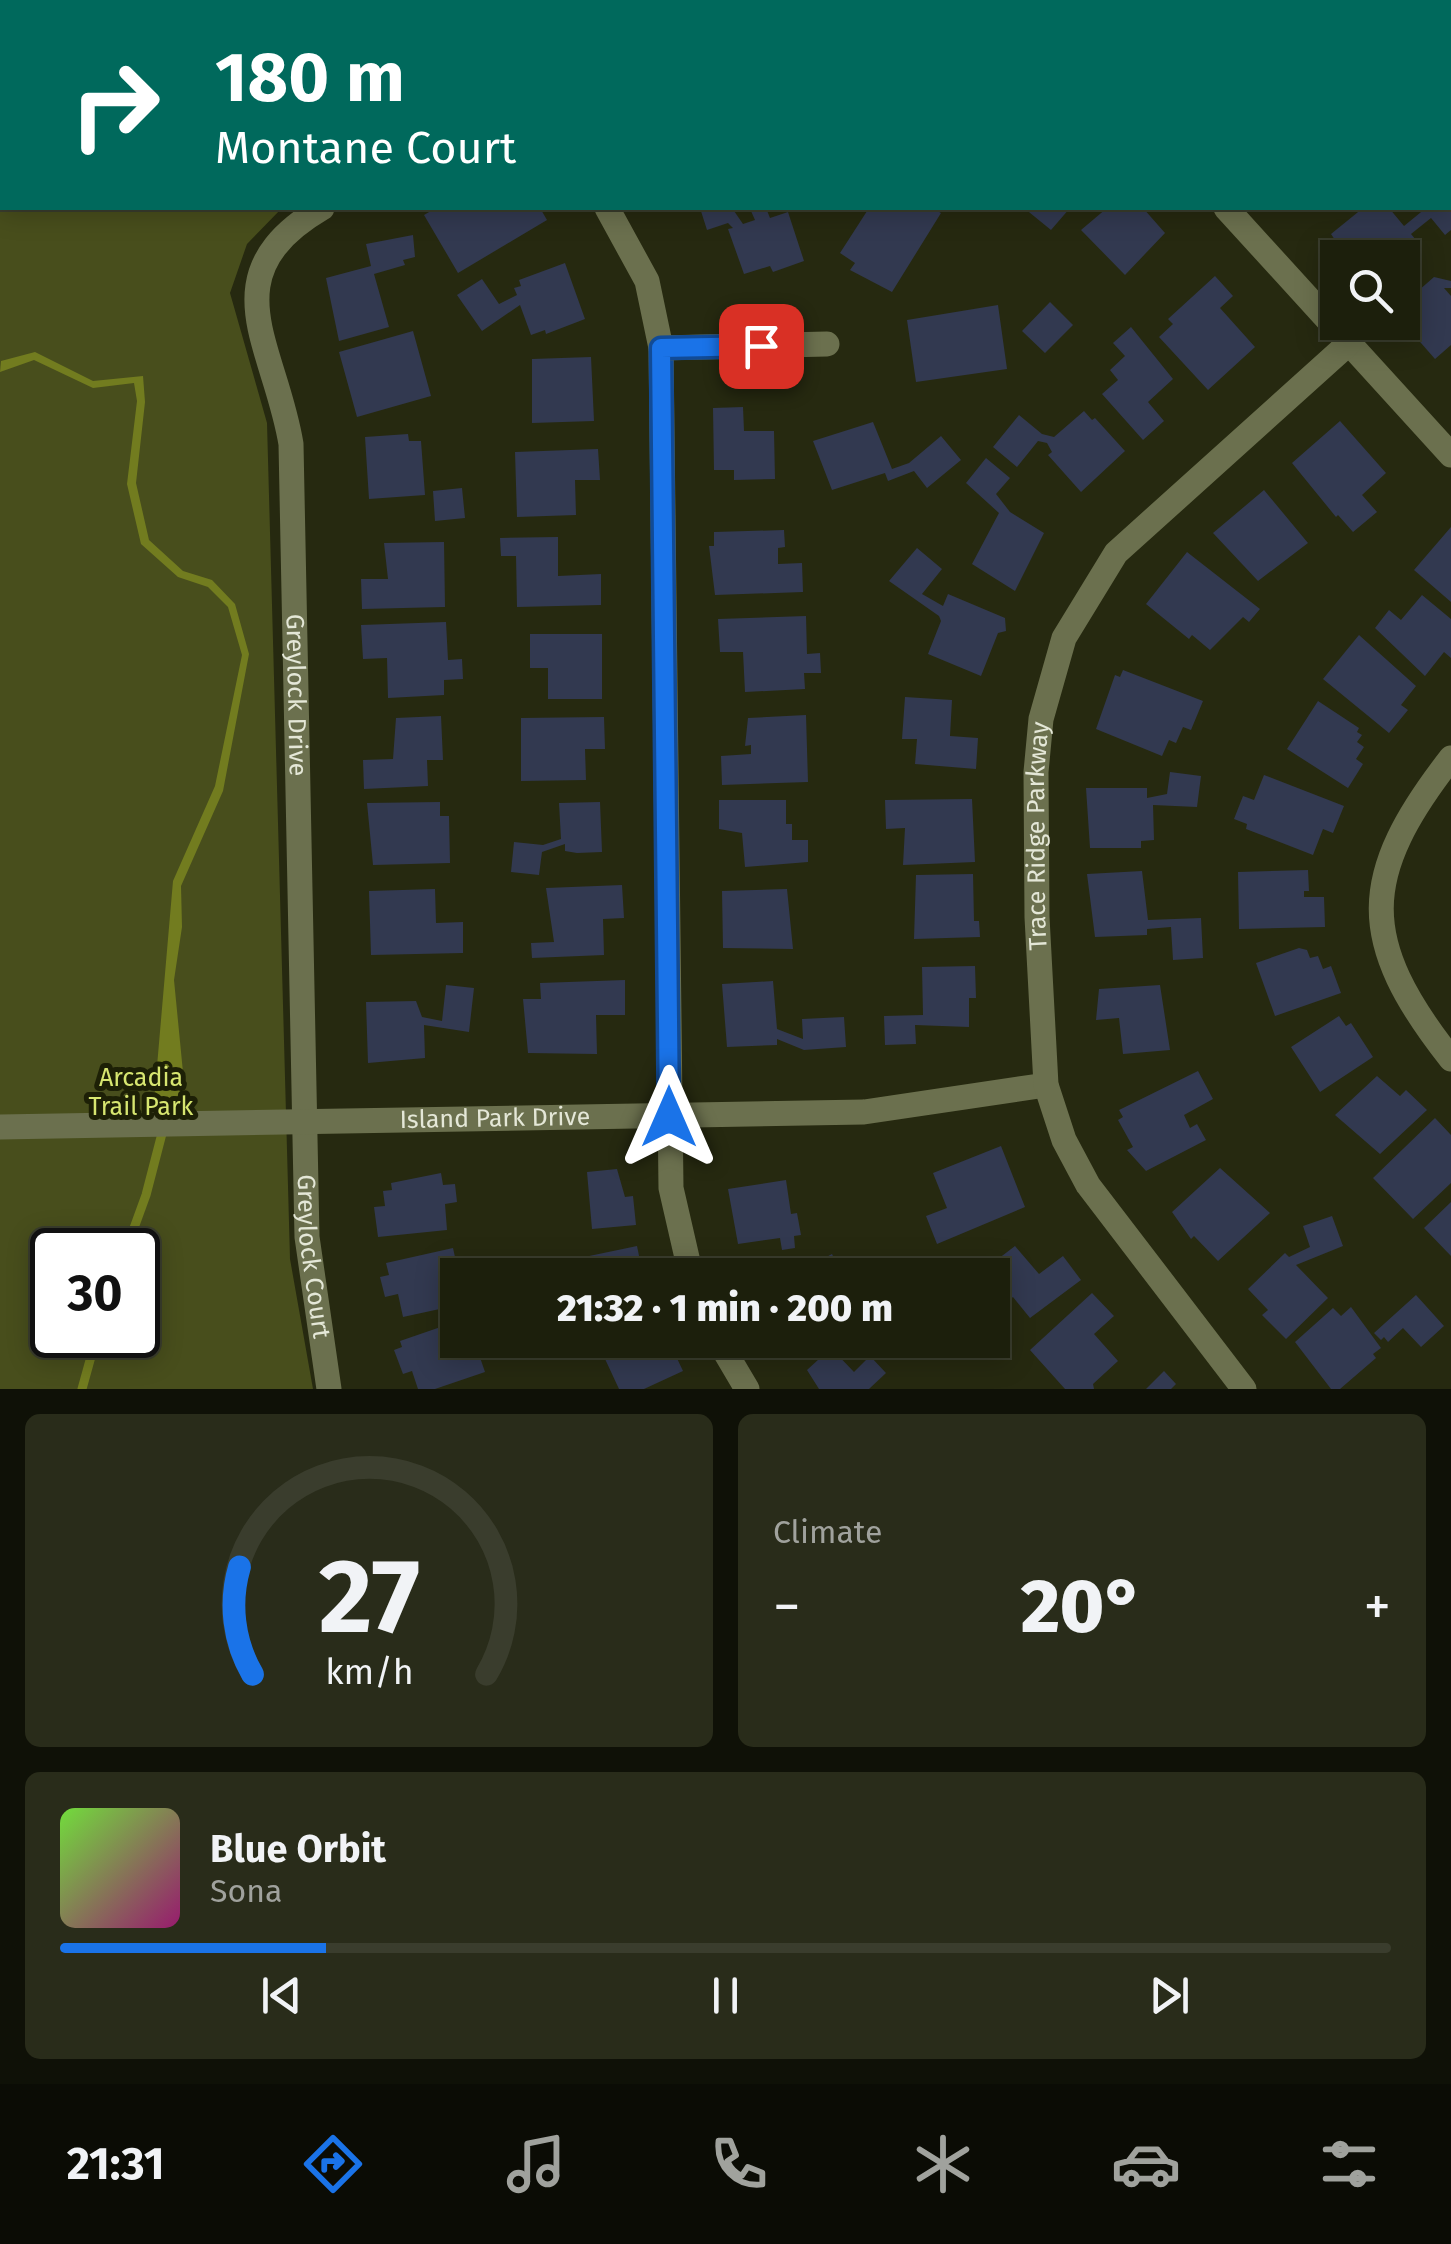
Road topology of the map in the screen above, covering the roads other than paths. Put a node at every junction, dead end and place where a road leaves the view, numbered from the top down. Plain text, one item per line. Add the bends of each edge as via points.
1 (319, 210) edge
2 (608, 210) edge
3 (1228, 210) edge
4 (827, 344) dead end
5 (1348, 344) junction
6 (661, 348) junction
7 (1451, 455) edge
8 (1451, 758) edge
9 (1451, 1059) edge
10 (1046, 1085) junction
11 (669, 1117) junction
12 (306, 1122) junction
13 (0, 1127) edge
14 (687, 1258) edge
15 (729, 1358) edge
16 (329, 1389) edge
17 (747, 1389) edge
18 (1244, 1389) edge

1 - 12 street, Greylock Drive via 281,236 258,272 258,318 292,457
2 - 6 street via 647,281
3 - 5 street
4 - 6 street
5 - 7 street
5 - 10 street, Trace Ridge Parkway via 1116,553 1064,638 1036,772
6 - 11 street
8 - 9 street via 1396,839 1380,899 1390,964
10 - 11 street, Island Park Drive via 864,1112
10 - 18 street, Trace Ridge Parkway via 1088,1185
11 - 12 street, Island Park Drive
11 - 14 street via 671,1188
12 - 13 street, Island Park Drive
12 - 16 street, Greylock Court via 307,1237
15 - 17 street

